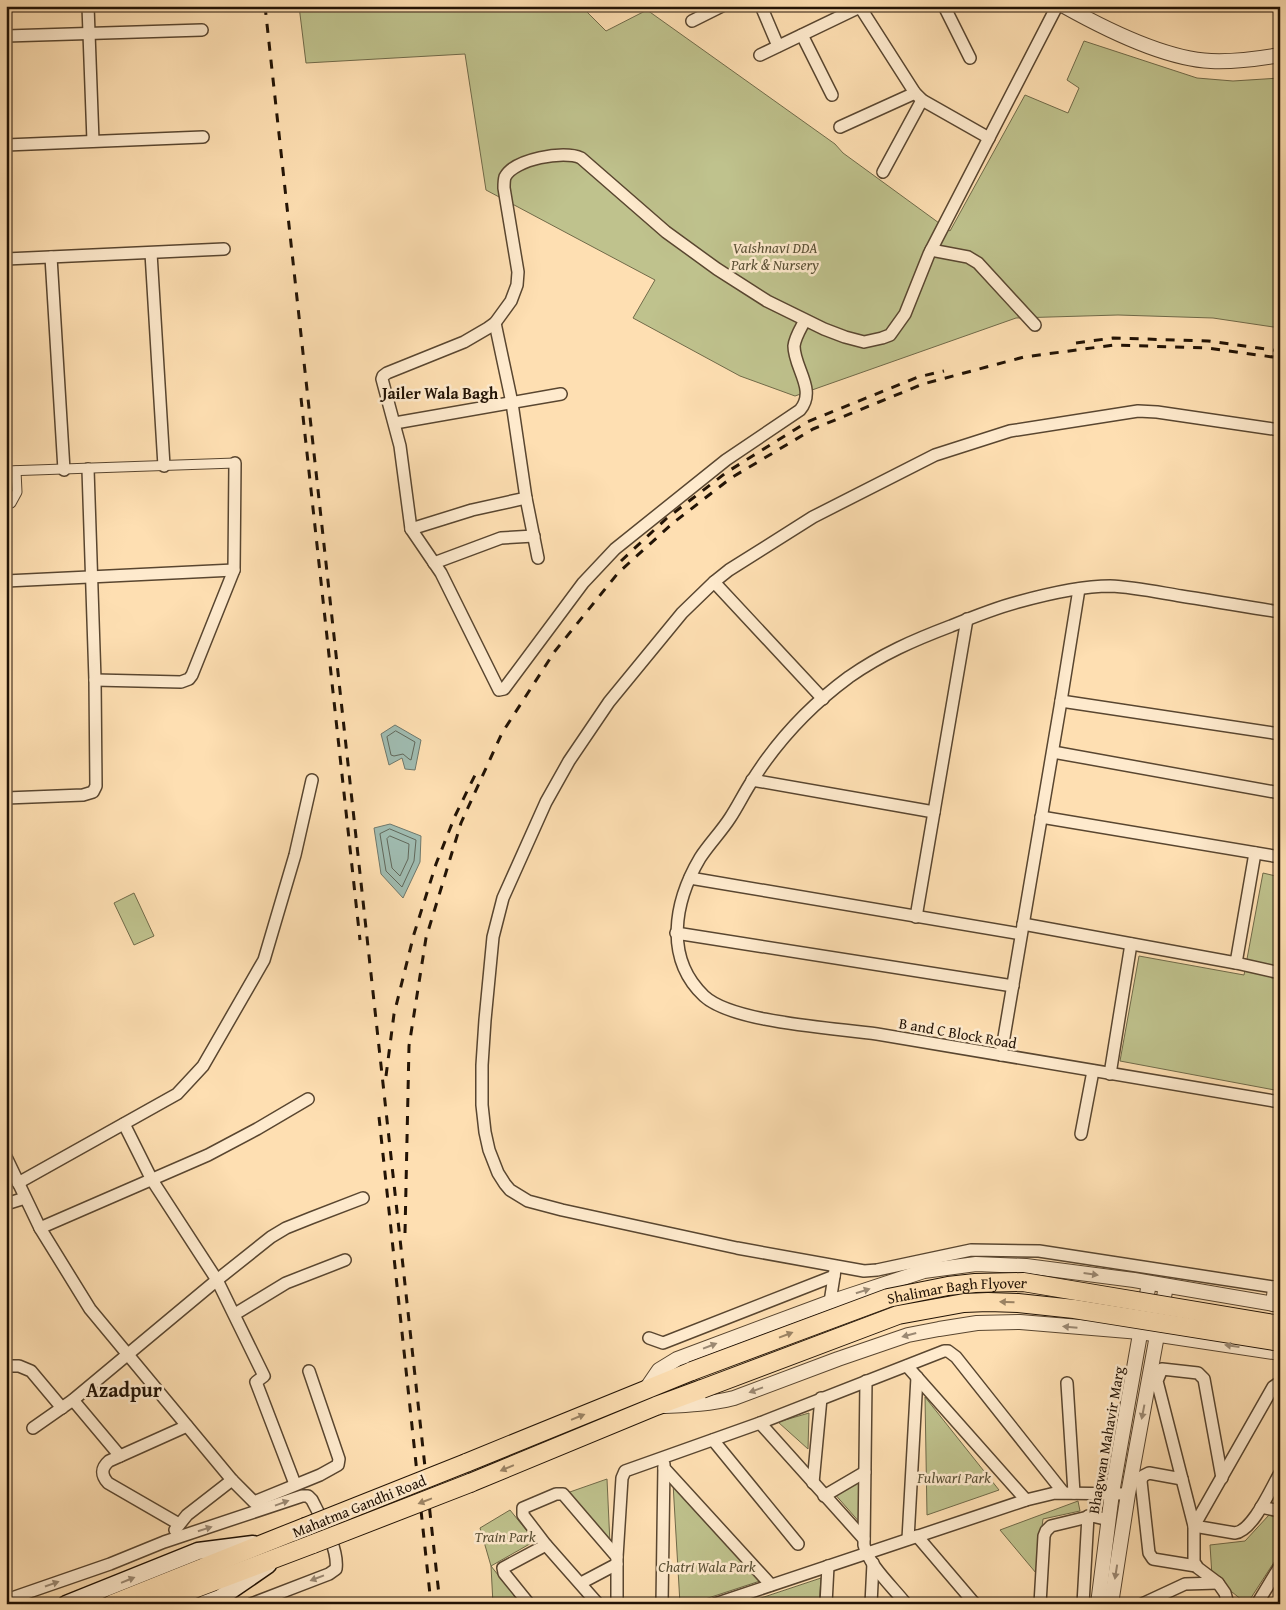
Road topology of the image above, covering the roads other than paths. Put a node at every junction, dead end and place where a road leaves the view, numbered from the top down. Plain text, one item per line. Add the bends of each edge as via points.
1 (88, 6) edge
2 (722, 6) edge
3 (761, 6) edge
4 (944, 6) edge
5 (1057, 6) edge
6 (1064, 6) edge
7 (861, 7) edge
8 (841, 11) edge
9 (692, 21) dead end
10 (202, 30) dead end
11 (88, 33) junction
12 (802, 35) junction
13 (6, 36) edge
14 (778, 46) junction
15 (760, 55) dead end
16 (1280, 56) edge
17 (970, 58) dead end
18 (832, 95) dead end
19 (919, 97) junction
20 (840, 127) dead end
21 (203, 137) dead end
22 (989, 138) junction
23 (93, 141) junction
24 (6, 145) edge
25 (883, 172) dead end
26 (224, 250) dead end
27 (932, 250) junction
28 (151, 252) junction
29 (51, 257) junction
30 (6, 259) edge
31 (805, 320) junction
32 (495, 323) junction
33 (1036, 325) dead end
34 (561, 394) dead end
35 (512, 403) junction
36 (395, 423) junction
37 (1280, 430) edge
38 (235, 463) joint
39 (164, 466) junction
40 (88, 469) junction
41 (64, 470) junction
42 (11, 471) edge
43 (526, 498) junction
44 (6, 499) edge
45 (411, 530) junction
46 (534, 536) junction
47 (538, 558) dead end
48 (434, 563) junction
49 (234, 570) junction
50 (91, 577) junction
51 (6, 581) edge
52 (714, 582) junction
53 (1079, 589) junction
54 (1280, 612) edge
55 (967, 619) junction
56 (95, 680) junction
57 (823, 699) junction
58 (1061, 701) junction
59 (1280, 734) edge
60 (1053, 752) junction
61 (312, 780) dead end
62 (752, 780) junction
63 (1280, 793) edge
64 (6, 798) edge
65 (934, 812) junction
66 (1041, 817) junction
67 (1255, 853) junction
68 (1280, 857) edge
69 (690, 878) junction
70 (916, 917) junction
71 (1022, 929) junction
72 (676, 933) junction
73 (1131, 944) junction
74 (1236, 963) junction
75 (1280, 973) edge
76 (1012, 986) junction
77 (1001, 1056) junction
78 (1093, 1071) junction
79 (1110, 1074) junction
80 (308, 1099) dead end
81 (1280, 1102) edge
82 (124, 1124) junction
83 (1082, 1134) dead end
84 (6, 1158) edge
85 (152, 1180) junction
86 (18, 1183) junction
87 (26, 1198) junction
88 (363, 1198) dead end
89 (6, 1204) edge
90 (40, 1228) junction
91 (993, 1257) junction
92 (345, 1260) dead end
93 (1039, 1268) junction
94 (835, 1271) junction
95 (217, 1280) junction
96 (1149, 1283) junction
97 (1166, 1286) junction
98 (1277, 1288) edge
99 (830, 1302) junction
100 (1276, 1304) edge
101 (234, 1314) junction
102 (1040, 1324) junction
103 (1280, 1325) edge
104 (1140, 1332) junction
105 (1157, 1334) junction
106 (648, 1338) dead end
107 (1280, 1342) edge
108 (1280, 1353) edge
109 (127, 1355) junction
110 (7, 1363) edge
111 (907, 1366) junction
112 (309, 1371) dead end
113 (917, 1377) junction
114 (866, 1381) junction
115 (1280, 1382) edge
116 (1067, 1383) dead end
117 (646, 1389) junction
118 (821, 1398) junction
119 (73, 1400) junction
120 (656, 1406) junction
121 (62, 1408) junction
122 (760, 1422) junction
123 (186, 1426) junction
124 (33, 1428) dead end
125 (713, 1440) junction
126 (120, 1456) junction
127 (664, 1462) junction
128 (865, 1472) junction
129 (1280, 1473) edge
130 (1222, 1478) junction
131 (1182, 1479) junction
132 (232, 1480) junction
133 (813, 1483) junction
134 (296, 1484) junction
135 (1068, 1493) junction
136 (1112, 1493) junction
137 (1128, 1494) junction
138 (824, 1496) junction
139 (1026, 1500) junction
140 (1261, 1506) junction
141 (1280, 1511) edge
142 (1088, 1516) junction
143 (1109, 1520) junction
144 (179, 1524) junction
145 (1194, 1526) junction
146 (912, 1538) junction
147 (864, 1539) junction
148 (164, 1542) junction
149 (270, 1542) junction
150 (798, 1544) dead end
151 (546, 1545) junction
152 (282, 1556) junction
153 (870, 1558) junction
154 (618, 1561) junction
155 (828, 1566) junction
156 (1196, 1566) junction
157 (1280, 1566) edge
158 (211, 1574) junction
159 (581, 1583) junction
160 (1218, 1584) junction
161 (771, 1585) junction
162 (6, 1600) edge
163 (66, 1604) edge
164 (112, 1604) edge
165 (154, 1604) edge
166 (204, 1604) edge
167 (251, 1604) edge
168 (529, 1604) edge
169 (598, 1604) edge
170 (617, 1604) edge
171 (662, 1604) edge
172 (715, 1604) edge
173 (826, 1604) edge
174 (871, 1604) edge
175 (906, 1604) edge
176 (975, 1604) edge
177 (1040, 1604) edge
178 (1083, 1604) edge
179 (1098, 1604) edge
180 (1111, 1604) edge
181 (1142, 1604) edge
182 (1228, 1604) edge
183 (1258, 1604) edge

1 - 11 street
2 - 9 street
3 - 14 street
4 - 17 street
5 - 22 street
6 - 16 street via 1098,24 1180,57 1233,61
7 - 8 street
7 - 19 street
8 - 12 street
10 - 11 street
11 - 13 street
11 - 23 street
12 - 14 street
12 - 18 street
14 - 15 street
19 - 20 street
19 - 22 street
19 - 25 street
21 - 23 street
22 - 27 street
23 - 24 street
26 - 28 street
27 - 31 street via 905,314 890,334 864,342
27 - 33 street via 968,257 978,263
28 - 29 street
28 - 39 street
29 - 30 street
29 - 41 street
31 - 32 street via 717,269 666,232 581,158 568,154 521,163 506,176 504,188 518,279 510,301
31 - 48 street via 794,345 807,391 805,404 726,460 616,549 583,583 502,690 497,688
32 - 35 street
32 - 36 street via 476,336 383,376 382,384
34 - 35 street
35 - 36 street
35 - 43 street
36 - 45 street
37 - 52 street via 1138,411 1010,431 935,454 911,466 813,517
38 - 39 street
38 - 49 street
39 - 40 street
40 - 41 street
40 - 50 street
41 - 42 street
42 - 44 street via 18,492 11,503
43 - 45 street via 472,510
43 - 46 street
45 - 48 street
46 - 47 street
46 - 48 street via 501,538
49 - 50 street
49 - 56 street via 189,679 181,682
50 - 51 street
50 - 56 street
52 - 57 street
52 - 94 street via 682,613 608,702 546,802 506,889 496,919 489,968 482,1065 485,1132 495,1165 505,1184 528,1201
53 - 54 street, B and C Block Road via 1135,588
53 - 55 street, B and C Block Road via 1022,601
53 - 58 street
55 - 57 street, B and C Block Road via 890,651 848,678
55 - 65 street
56 - 64 street via 96,786 93,792
57 - 62 street, B and C Block Road via 778,744
58 - 59 street
58 - 60 street
60 - 63 street
60 - 66 street
61 - 82 street via 295,855 262,965 194,1077 177,1094
62 - 65 street
62 - 69 street, B and C Block Road
65 - 70 street
66 - 67 street
66 - 71 street
67 - 68 street
67 - 74 street
69 - 70 street
69 - 72 street, B and C Block Road
70 - 71 street
71 - 73 street
71 - 76 street
72 - 76 street
72 - 77 street, B and C Block Road via 685,972 718,1006 765,1019 877,1034
73 - 74 street
73 - 79 street
74 - 75 street
76 - 77 street
77 - 78 street, B and C Block Road
78 - 79 street, B and C Block Road
78 - 83 street
79 - 81 street, B and C Block Road
80 - 85 street via 232,1143
82 - 85 street
82 - 86 street
84 - 86 street
85 - 90 street
85 - 95 street
86 - 87 street
87 - 89 street
87 - 90 street
88 - 95 street via 286,1228
90 - 109 street via 90,1309
91 - 93 street
91 - 94 street via 958,1252 870,1271
91 - 98 street via 1049,1252
99 -> 91 street via 935,1269
92 - 101 street via 286,1283
93 -> 96 street
93 - 102 street via 1052,1276 1061,1292 1058,1311
94 - 99 street
94 - 106 street via 663,1343
95 - 101 street
95 - 109 street
96 - 97 street
96 - 104 street, Bhagwan Mahavir Marg
97 - 100 street
97 - 105 street, Bhagwan Mahavir Marg
98 - 100 street
117 -> 99 street via 659,1370 677,1359
101 - 134 street via 264,1376 256,1382
104 -> 102 street
102 -> 120 street via 977,1324 931,1330 838,1359 734,1398 700,1405
117 -> 103 main road, Shalimar Bagh Flyover, bridge via 888,1298 975,1283 1023,1282
104 - 105 street
104 - 136 street, Bhagwan Mahavir Marg
108 -> 105 street
105 -> 137 street, Bhagwan Mahavir Marg
107 -> 120 main road, Shalimar Bagh Flyover, bridge via 1074,1309 1018,1303 964,1303 898,1315
109 - 119 street
109 - 123 street
110 - 121 street via 31,1371
111 - 113 street
111 - 114 street
111 - 135 street via 944,1351 952,1353
112 - 134 street via 340,1459 338,1465
113 - 139 street
113 - 146 street
114 - 118 street
114 - 128 street
115 - 130 street via 1272,1387
116 - 135 street
149 -> 117 main road, Mahatma Gandhi Road, bridge
118 - 122 street
118 - 133 street
119 - 121 street
119 - 126 street
120 -> 152 main road, Mahatma Gandhi Road, bridge
121 - 124 street
122 - 125 street
122 - 133 street
123 - 126 street
123 - 132 street
125 - 127 street
125 - 150 street
126 - 144 street via 105,1464 102,1476 116,1488
127 - 154 street via 630,1468 623,1474
127 - 161 street
127 - 171 street
128 - 138 street
128 - 147 street
129 - 140 street
130 - 131 street via 1204,1379 1198,1374 1164,1369 1157,1381
130 - 145 street
131 - 145 street
131 - 156 street via 1149,1473 1141,1480 1149,1553 1153,1559
132 - 134 street via 254,1502
132 - 144 street
133 - 138 street
135 - 136 street
135 - 139 street
136 - 137 street
136 - 143 street, Bhagwan Mahavir Marg
137 -> 180 street, Bhagwan Mahavir Marg
138 - 147 street
139 - 146 street
140 - 141 street
140 - 145 street via 1240,1532
142 - 143 street
142 - 177 street via 1051,1526 1046,1531
142 - 178 street
143 - 179 street, Bhagwan Mahavir Marg
144 - 148 street
145 - 156 street
146 - 153 street
146 - 176 street
147 - 153 street
162 -> 148 street
148 -> 167 street via 308,1496 328,1537 337,1562 336,1569
149 - 158 main road
163 -> 149 main road, Mahatma Gandhi Road via 198,1551
151 - 154 street via 522,1511 525,1506 560,1493
151 - 159 street
151 - 168 street via 503,1568
152 - 158 main road
152 - 166 main road, Mahatma Gandhi Road via 220,1598
153 - 155 street
153 - 174 street
153 - 175 street
154 - 159 street
154 - 170 street
155 - 161 street
155 - 173 street
156 - 160 street
157 - 183 street
158 - 164 main road
158 - 165 main road
159 - 169 street
160 - 181 street via 1182,1585
160 - 182 street
161 - 172 street

